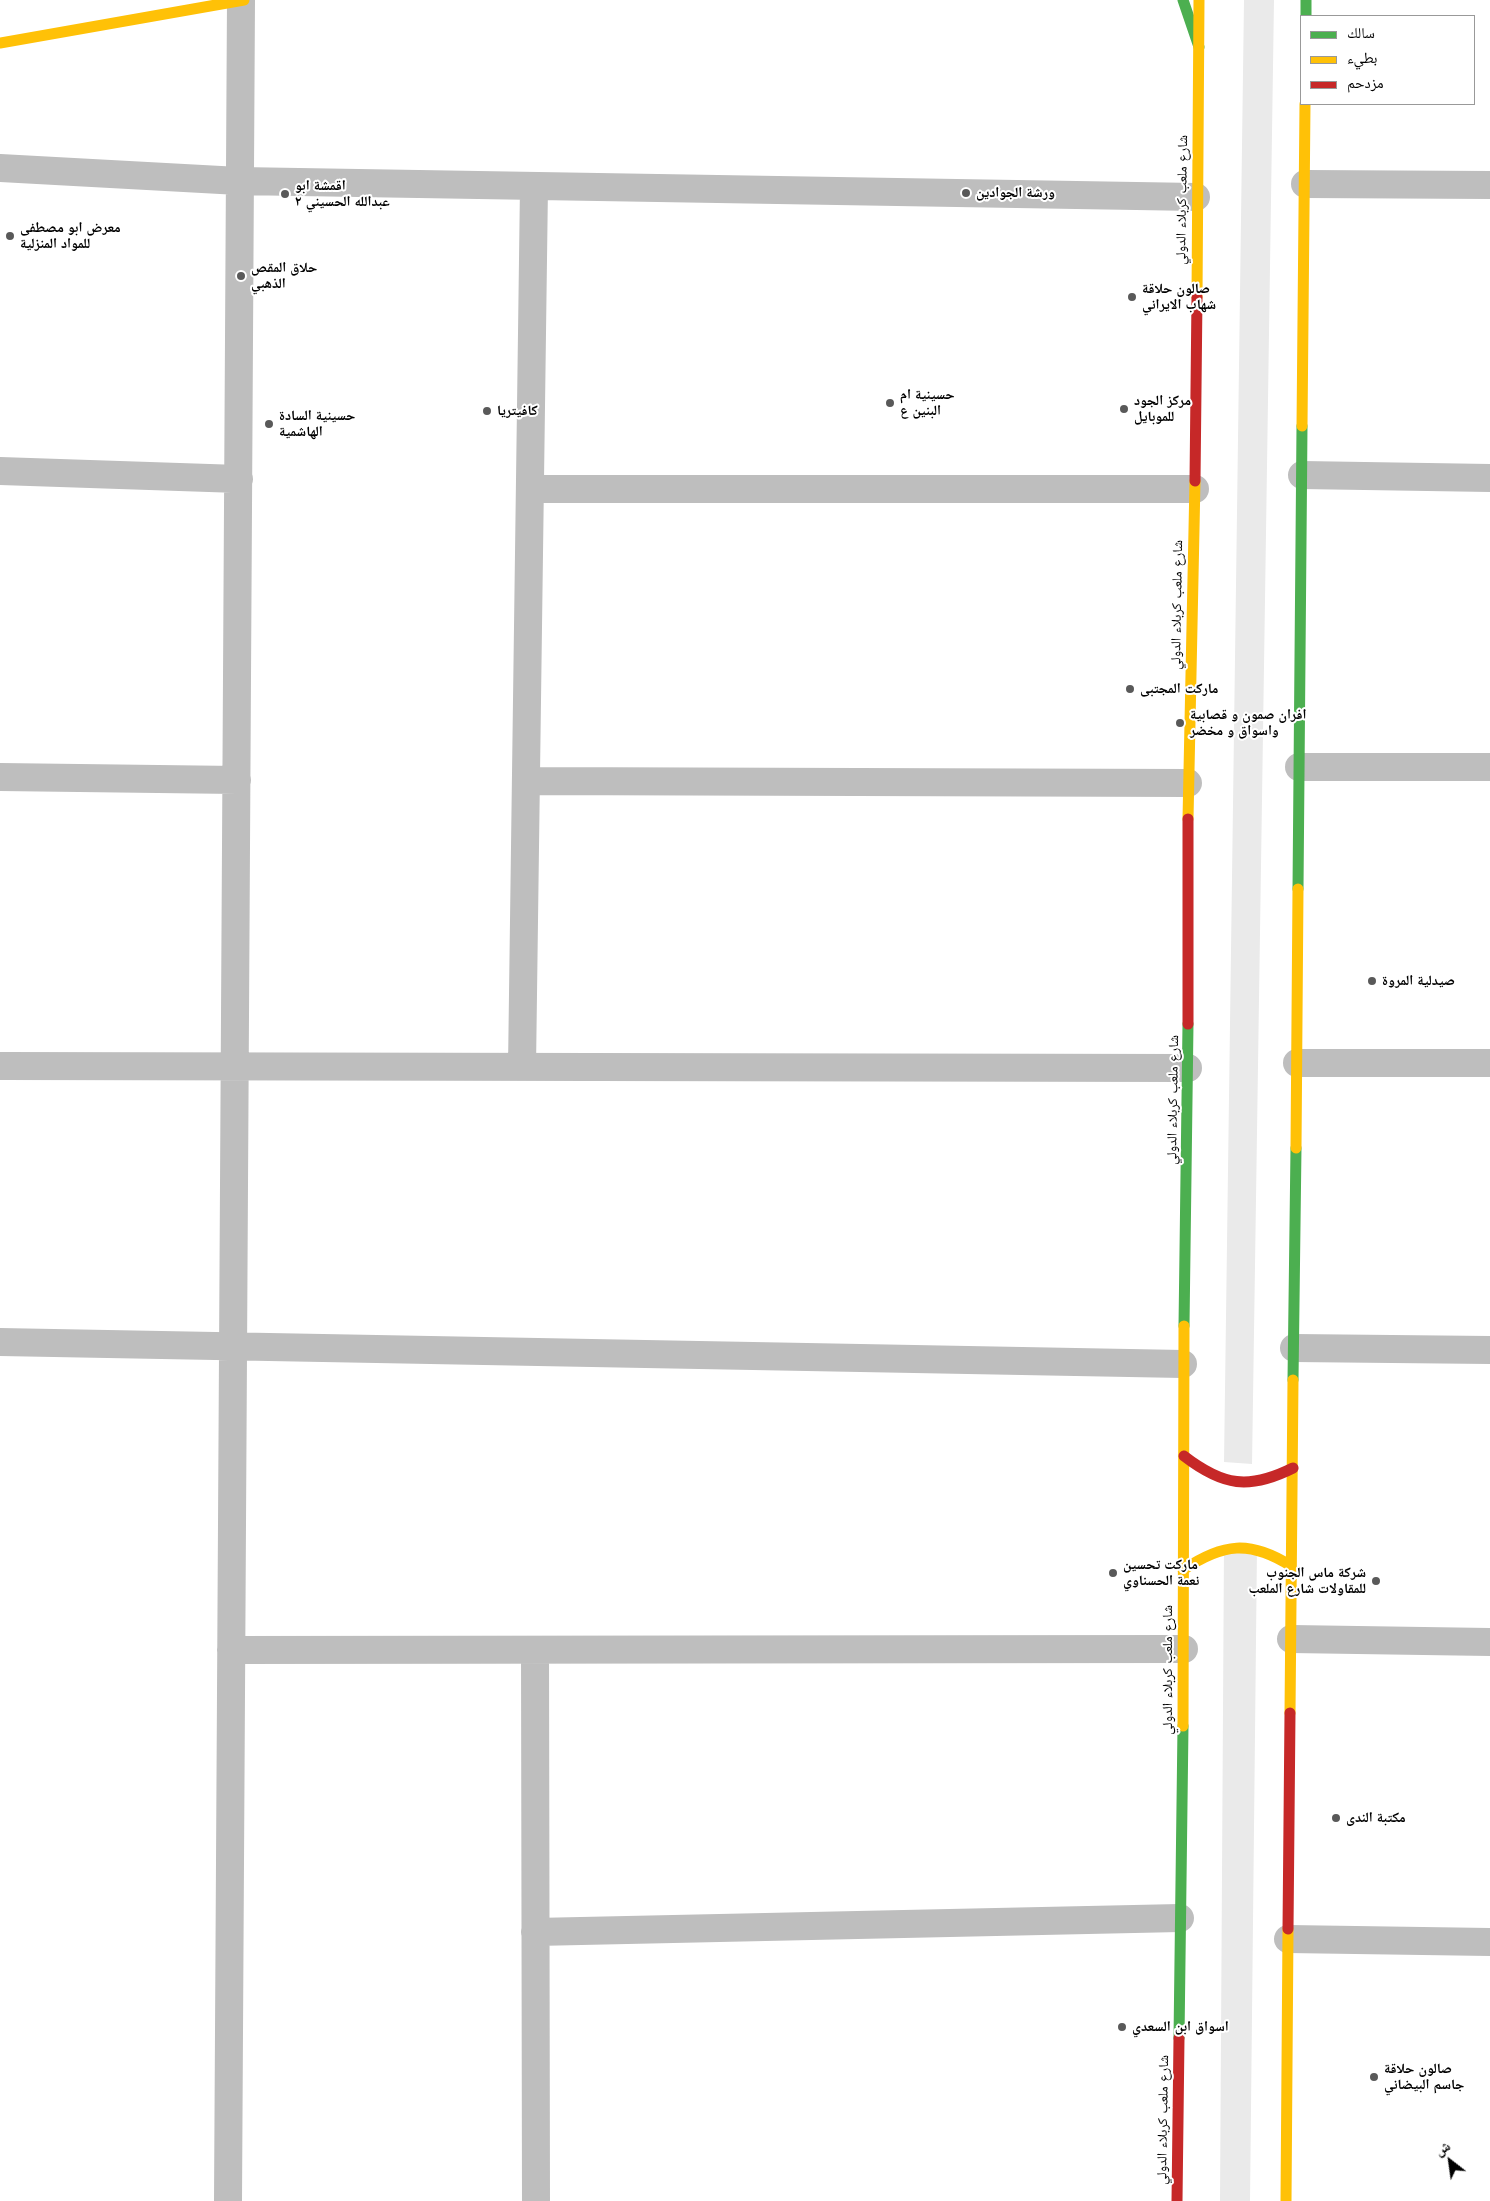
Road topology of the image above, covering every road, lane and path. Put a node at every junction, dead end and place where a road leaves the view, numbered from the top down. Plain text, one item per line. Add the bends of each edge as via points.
1 (242, 0) edge
2 (1183, 0) edge
3 (1199, 0) edge
4 (1306, 0) edge
5 (1306, 15) edge
6 (0, 43) edge
7 (1199, 47) junction
8 (1306, 105) edge
9 (0, 168) edge
10 (239, 181) junction
11 (1305, 184) junction
12 (1490, 184) edge
13 (534, 186) junction
14 (1196, 197) junction
15 (0, 471) edge
16 (1302, 475) junction
17 (1490, 478) edge
18 (239, 479) junction
19 (530, 489) junction
20 (1195, 490) junction
21 (1299, 766) junction
22 (1490, 767) edge
23 (0, 777) edge
24 (237, 780) junction
25 (526, 781) junction
26 (1188, 783) junction
27 (1490, 1063) edge
28 (1296, 1064) junction
29 (0, 1066) edge
30 (235, 1067) junction
31 (522, 1067) junction
32 (1188, 1068) junction
33 (0, 1342) edge
34 (233, 1346) junction
35 (1294, 1348) junction
36 (1490, 1350) edge
37 (1183, 1364) junction
38 (1184, 1456) junction
39 (1293, 1468) junction
40 (1291, 1566) junction
41 (1183, 1570) junction
42 (1291, 1639) junction
43 (1490, 1642) edge
44 (1184, 1649) junction
45 (231, 1650) junction
46 (535, 1650) junction
47 (1180, 1918) junction
48 (535, 1932) junction
49 (1288, 1940) junction
50 (1490, 1942) edge
51 (228, 2201) edge
52 (536, 2201) edge
53 (1177, 2201) edge
54 (1286, 2201) edge

1 - 6 main road
1 - 10 street
2 - 7 main road
3 - 7 main road, شارع ملعب كربلاء الدولي
4 - 5 main road
7 - 14 main road, شارع ملعب كربلاء الدولي
8 - 11 main road
9 - 10 street
10 - 13 street
10 - 18 street
11 - 12 street
11 - 16 main road
13 - 14 street
13 - 19 street
14 - 20 main road, شارع ملعب كربلاء الدولي
15 - 18 street
16 - 17 street
16 - 21 main road
18 - 24 street
19 - 20 street
19 - 25 street
20 - 26 main road, شارع ملعب كربلاء الدولي
21 - 22 street
21 - 28 main road
23 - 24 street
24 - 30 street
25 - 26 street
25 - 31 street
26 - 32 main road, شارع ملعب كربلاء الدولي
27 - 28 street
28 - 35 main road
29 - 30 street
30 - 31 street
30 - 34 street
31 - 32 street
32 - 37 main road, شارع ملعب كربلاء الدولي
33 - 34 street
34 - 37 street
34 - 45 street
35 - 36 street
35 - 39 main road
37 - 38 main road, شارع ملعب كربلاء الدولي
38 - 39 main road via 1213,1477 1245,1484 1270,1479
38 - 41 main road, شارع ملعب كربلاء الدولي
39 - 40 main road
40 - 41 main road via 1269,1552 1245,1546 1212,1551
40 - 42 main road
41 - 44 main road, شارع ملعب كربلاء الدولي
42 - 43 street
42 - 49 main road
44 - 46 street
44 - 47 main road, شارع ملعب كربلاء الدولي
45 - 46 street
45 - 51 street
46 - 48 street
47 - 48 street
47 - 53 main road, شارع ملعب كربلاء الدولي
48 - 52 street
49 - 50 street
49 - 54 main road

